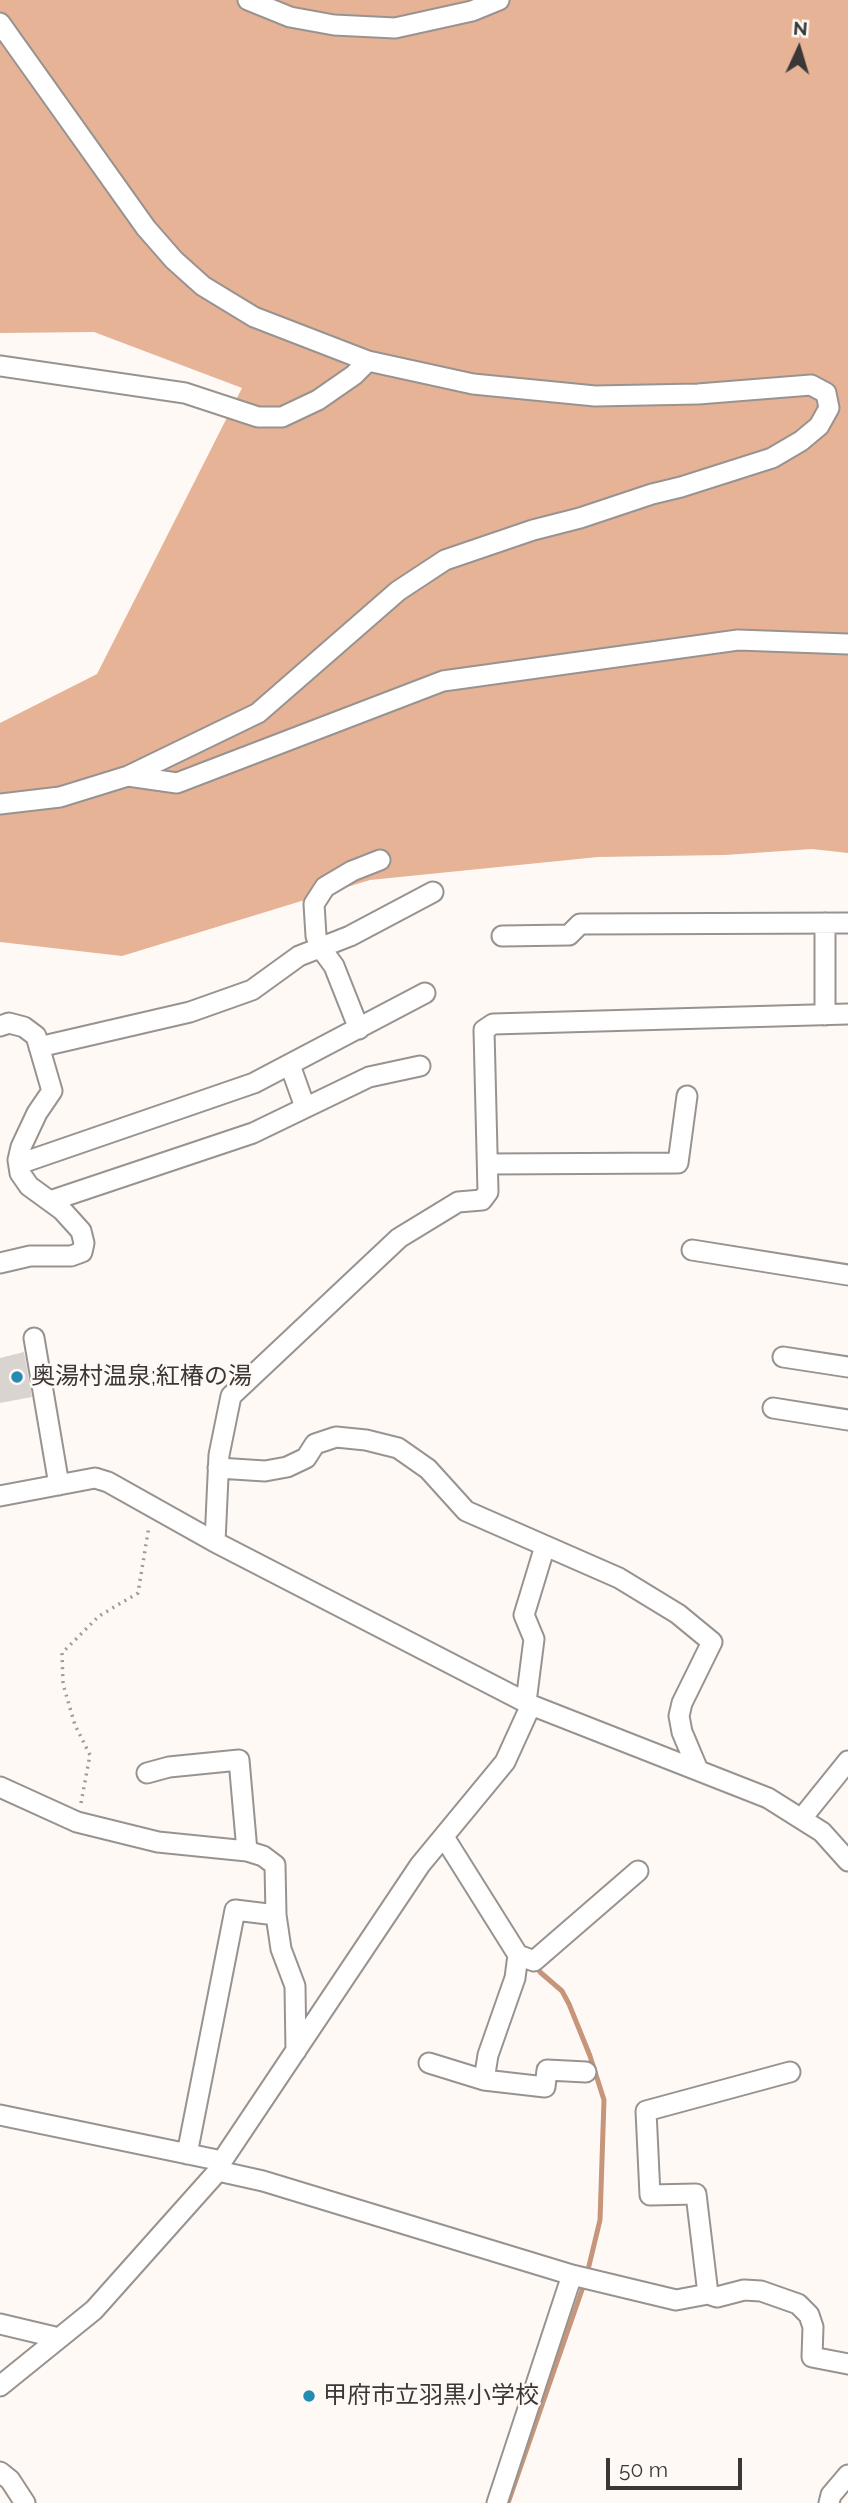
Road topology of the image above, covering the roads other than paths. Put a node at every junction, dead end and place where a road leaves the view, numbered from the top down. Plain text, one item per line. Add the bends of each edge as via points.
1 (248, 0) edge
2 (499, 0) edge
3 (0, 23) edge
4 (368, 361) junction
5 (0, 366) edge
6 (848, 645) edge
7 (128, 776) junction
8 (0, 803) edge
9 (380, 860) dead end
10 (433, 892) dead end
11 (825, 923) junction
12 (848, 923) edge
13 (502, 936) dead end
14 (320, 947) junction
15 (425, 993) dead end
16 (848, 1014) edge
17 (825, 1015) junction
18 (0, 1026) edge
19 (359, 1029) junction
20 (39, 1047) junction
21 (290, 1065) junction
22 (421, 1066) dead end
23 (687, 1096) dead end
24 (305, 1107) junction
25 (19, 1164) junction
26 (488, 1164) junction
27 (50, 1201) junction
28 (692, 1250) dead end
29 (0, 1264) edge
30 (848, 1275) edge
31 (34, 1338) dead end
32 (783, 1357) dead end
33 (848, 1367) edge
34 (773, 1408) dead end
35 (848, 1420) edge
36 (218, 1468) junction
37 (59, 1485) junction
38 (0, 1496) edge
39 (215, 1542) junction
40 (545, 1546) junction
41 (529, 1704) junction
42 (848, 1761) edge
43 (698, 1770) junction
44 (146, 1773) dead end
45 (0, 1787) edge
46 (802, 1818) junction
47 (444, 1836) junction
48 (247, 1851) junction
49 (848, 1861) edge
50 (638, 1871) dead end
51 (276, 1915) junction
52 (518, 1955) junction
53 (296, 2051) junction
54 (429, 2063) dead end
55 (586, 2072) dead end
56 (790, 2072) dead end
57 (484, 2080) junction
58 (0, 2115) edge
59 (187, 2154) junction
60 (220, 2166) junction
61 (572, 2275) junction
62 (708, 2294) junction
63 (0, 2323) edge
64 (60, 2338) junction
65 (848, 2364) edge
66 (0, 2386) edge
67 (0, 2472) edge
68 (848, 2475) edge
69 (25, 2503) edge
70 (497, 2503) edge
71 (829, 2503) edge

1 - 2 street via 290,17 334,25 395,27 472,11
3 - 4 street via 146,228 174,260 203,286 254,317
4 - 5 street via 318,400 270,417 185,393
4 - 7 street via 473,384 595,396 811,385 825,393 829,408 819,426 772,458 445,560 398,590 258,713
6 - 7 street via 738,640 443,681 177,783
7 - 8 street via 60,797
9 - 14 street via 325,887 314,904
10 - 14 street
11 - 12 street
11 - 13 street via 580,924 569,935
11 - 17 street
14 - 19 street via 334,966
14 - 20 street via 299,956 252,990 190,1012
15 - 19 street
16 - 17 street
17 - 26 street via 493,1024 484,1030
18 - 20 street via 24,1027 36,1036
19 - 21 street
20 - 25 street via 52,1091 21,1147
21 - 24 street
21 - 25 street via 254,1083
22 - 24 street via 369,1077
23 - 26 street via 678,1163
24 - 27 street via 254,1133
25 - 27 street via 29,1186
26 - 36 street via 488,1192 482,1200 458,1202 399,1238 231,1395
27 - 29 street via 81,1231 82,1252 30,1256
28 - 30 street
31 - 37 street
32 - 33 street
34 - 35 street
36 - 39 street
36 - 40 street via 265,1471 287,1467 306,1458 315,1444 336,1437 366,1440 398,1448 428,1469 466,1511
37 - 38 street
37 - 39 street via 94,1478 108,1482
39 - 41 street
40 - 41 street via 524,1615 534,1639
40 - 43 street via 619,1578 678,1614 712,1642 679,1716
41 - 43 street
41 - 47 street via 505,1762
42 - 46 street
43 - 46 street via 768,1798
44 - 48 street via 239,1760
45 - 48 street via 77,1822 158,1842
46 - 49 street
47 - 52 street
47 - 53 street
48 - 51 street via 275,1865
50 - 52 street via 534,1961
51 - 53 street via 281,1949 295,1986
51 - 59 street via 235,1910
52 - 57 street
53 - 60 street
54 - 57 street
55 - 57 street via 547,2070 545,2087
56 - 62 street via 646,2111 650,2195 696,2194
58 - 59 street
59 - 60 street
60 - 61 street
60 - 64 street via 94,2310
61 - 62 street via 676,2300
61 - 70 street
62 - 65 street via 717,2297 761,2291 798,2304 813,2327 812,2357
63 - 64 street
64 - 66 street
67 - 69 street
68 - 71 street

